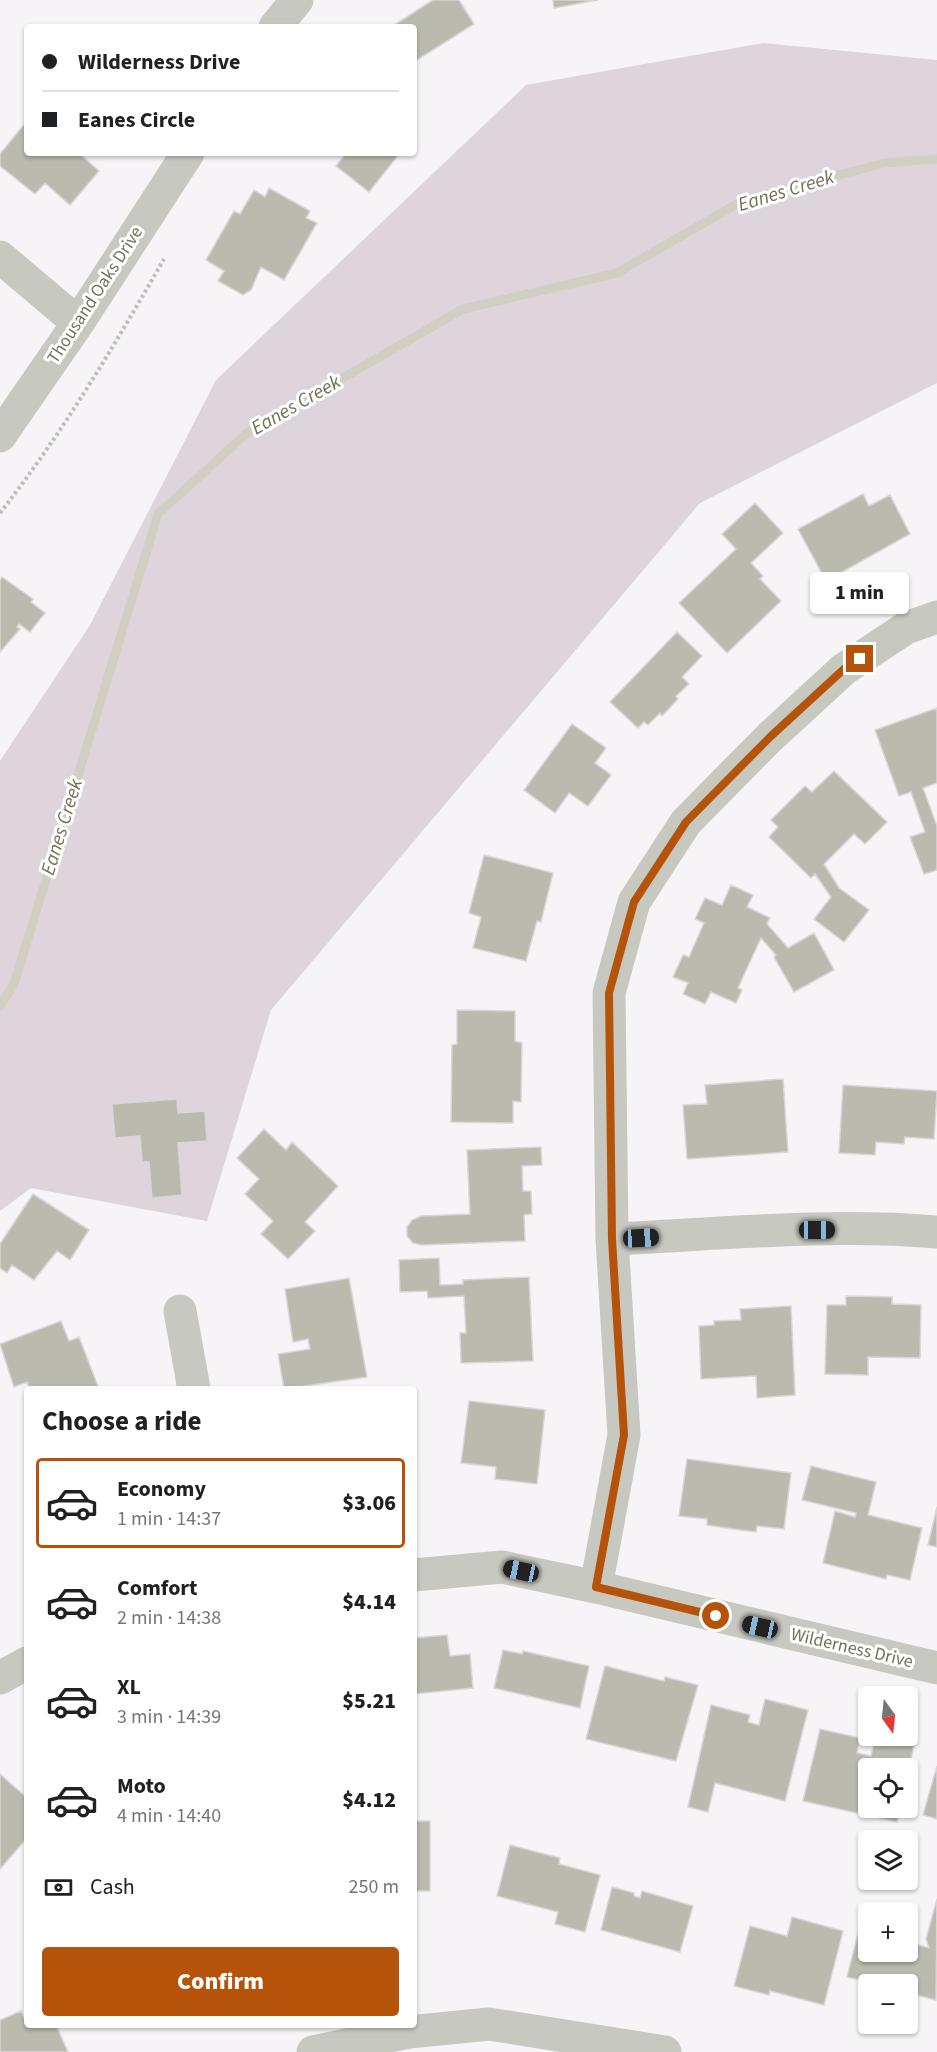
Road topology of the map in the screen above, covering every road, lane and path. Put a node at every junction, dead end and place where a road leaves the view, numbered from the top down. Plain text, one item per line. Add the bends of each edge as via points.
1 (297, 0) edge
2 (277, 24) edge
3 (186, 156) edge
4 (0, 257) edge
5 (164, 259) dead end
6 (78, 323) junction
7 (0, 436) edge
8 (0, 513) edge
9 (937, 617) edge
10 (937, 1232) edge
11 (612, 1239) junction
12 (180, 1311) dead end
13 (193, 1386) edge
14 (417, 1575) edge
15 (596, 1587) junction
16 (24, 1665) edge
17 (937, 1668) edge
18 (0, 1678) edge
19 (313, 2052) edge
20 (665, 2052) edge

1 - 2 street
3 - 6 street, Thousand Oaks Drive
4 - 6 street
5 - 8 path via 119,338 30,475
6 - 7 street, Thousand Oaks Drive
9 - 11 street via 906,628 844,669 770,737 686,822 634,902 609,993
10 - 11 street via 795,1230
11 - 15 street via 624,1435
12 - 13 street
14 - 15 street, Wilderness Drive via 502,1567
15 - 17 street, Wilderness Drive
16 - 18 street
19 - 20 street via 409,2032 489,2024

